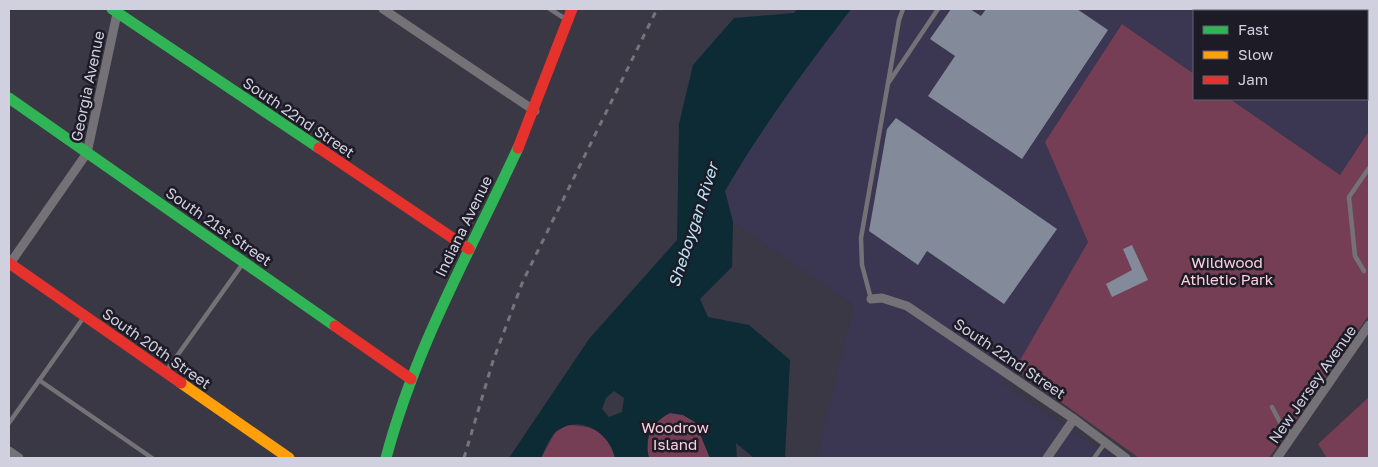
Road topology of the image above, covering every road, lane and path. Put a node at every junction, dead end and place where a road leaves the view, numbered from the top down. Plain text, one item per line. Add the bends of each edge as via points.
1 (383, 9) edge
2 (550, 9) edge
3 (572, 9) edge
4 (903, 9) edge
5 (938, 9) edge
6 (116, 10) edge
7 (568, 21) junction
8 (888, 83) junction
9 (9, 98) edge
10 (535, 111) junction
11 (87, 153) junction
12 (1369, 168) edge
13 (469, 249) junction
14 (244, 261) junction
15 (9, 263) edge
16 (1364, 271) dead end
17 (872, 299) joint
18 (84, 316) junction
19 (1369, 325) edge
20 (166, 371) junction
21 (411, 379) junction
22 (39, 380) junction
23 (1272, 407) dead end
24 (1074, 419) junction
25 (9, 423) edge
26 (1293, 434) junction
27 (1104, 443) junction
28 (9, 451) edge
29 (19, 458) edge
30 (152, 458) edge
31 (289, 458) edge
32 (386, 458) edge
33 (1047, 458) edge
34 (1094, 458) edge
35 (1125, 458) edge
36 (1277, 458) edge

1 - 10 street
2 - 7 lane
3 - 7 street, Indiana Avenue
4 - 8 lane via 898,20
5 - 8 lane
6 - 11 street, Georgia Avenue
6 - 13 street, South 22nd Street
7 - 10 street, Indiana Avenue
8 - 17 lane via 861,238 862,265
9 - 11 street, South 21st Street
10 - 13 street, Indiana Avenue
11 - 14 street, South 21st Street
11 - 15 street, Georgia Avenue
12 - 16 lane via 1349,197 1355,256
13 - 21 street, Indiana Avenue
14 - 20 lane
14 - 21 street, South 21st Street
15 - 18 street, South 20th Street
17 - 24 street, South 22nd Street via 882,298 907,306
18 - 20 street, South 20th Street
18 - 22 lane
19 - 26 street, New Jersey Avenue
20 - 31 street, South 20th Street
21 - 32 street, Indiana Avenue
22 - 25 lane
22 - 30 lane
23 - 26 lane via 1282,426
24 - 27 street, South 22nd Street
24 - 33 street
26 - 36 street, New Jersey Avenue
27 - 34 lane
27 - 35 street, South 22nd Street
28 - 29 street

